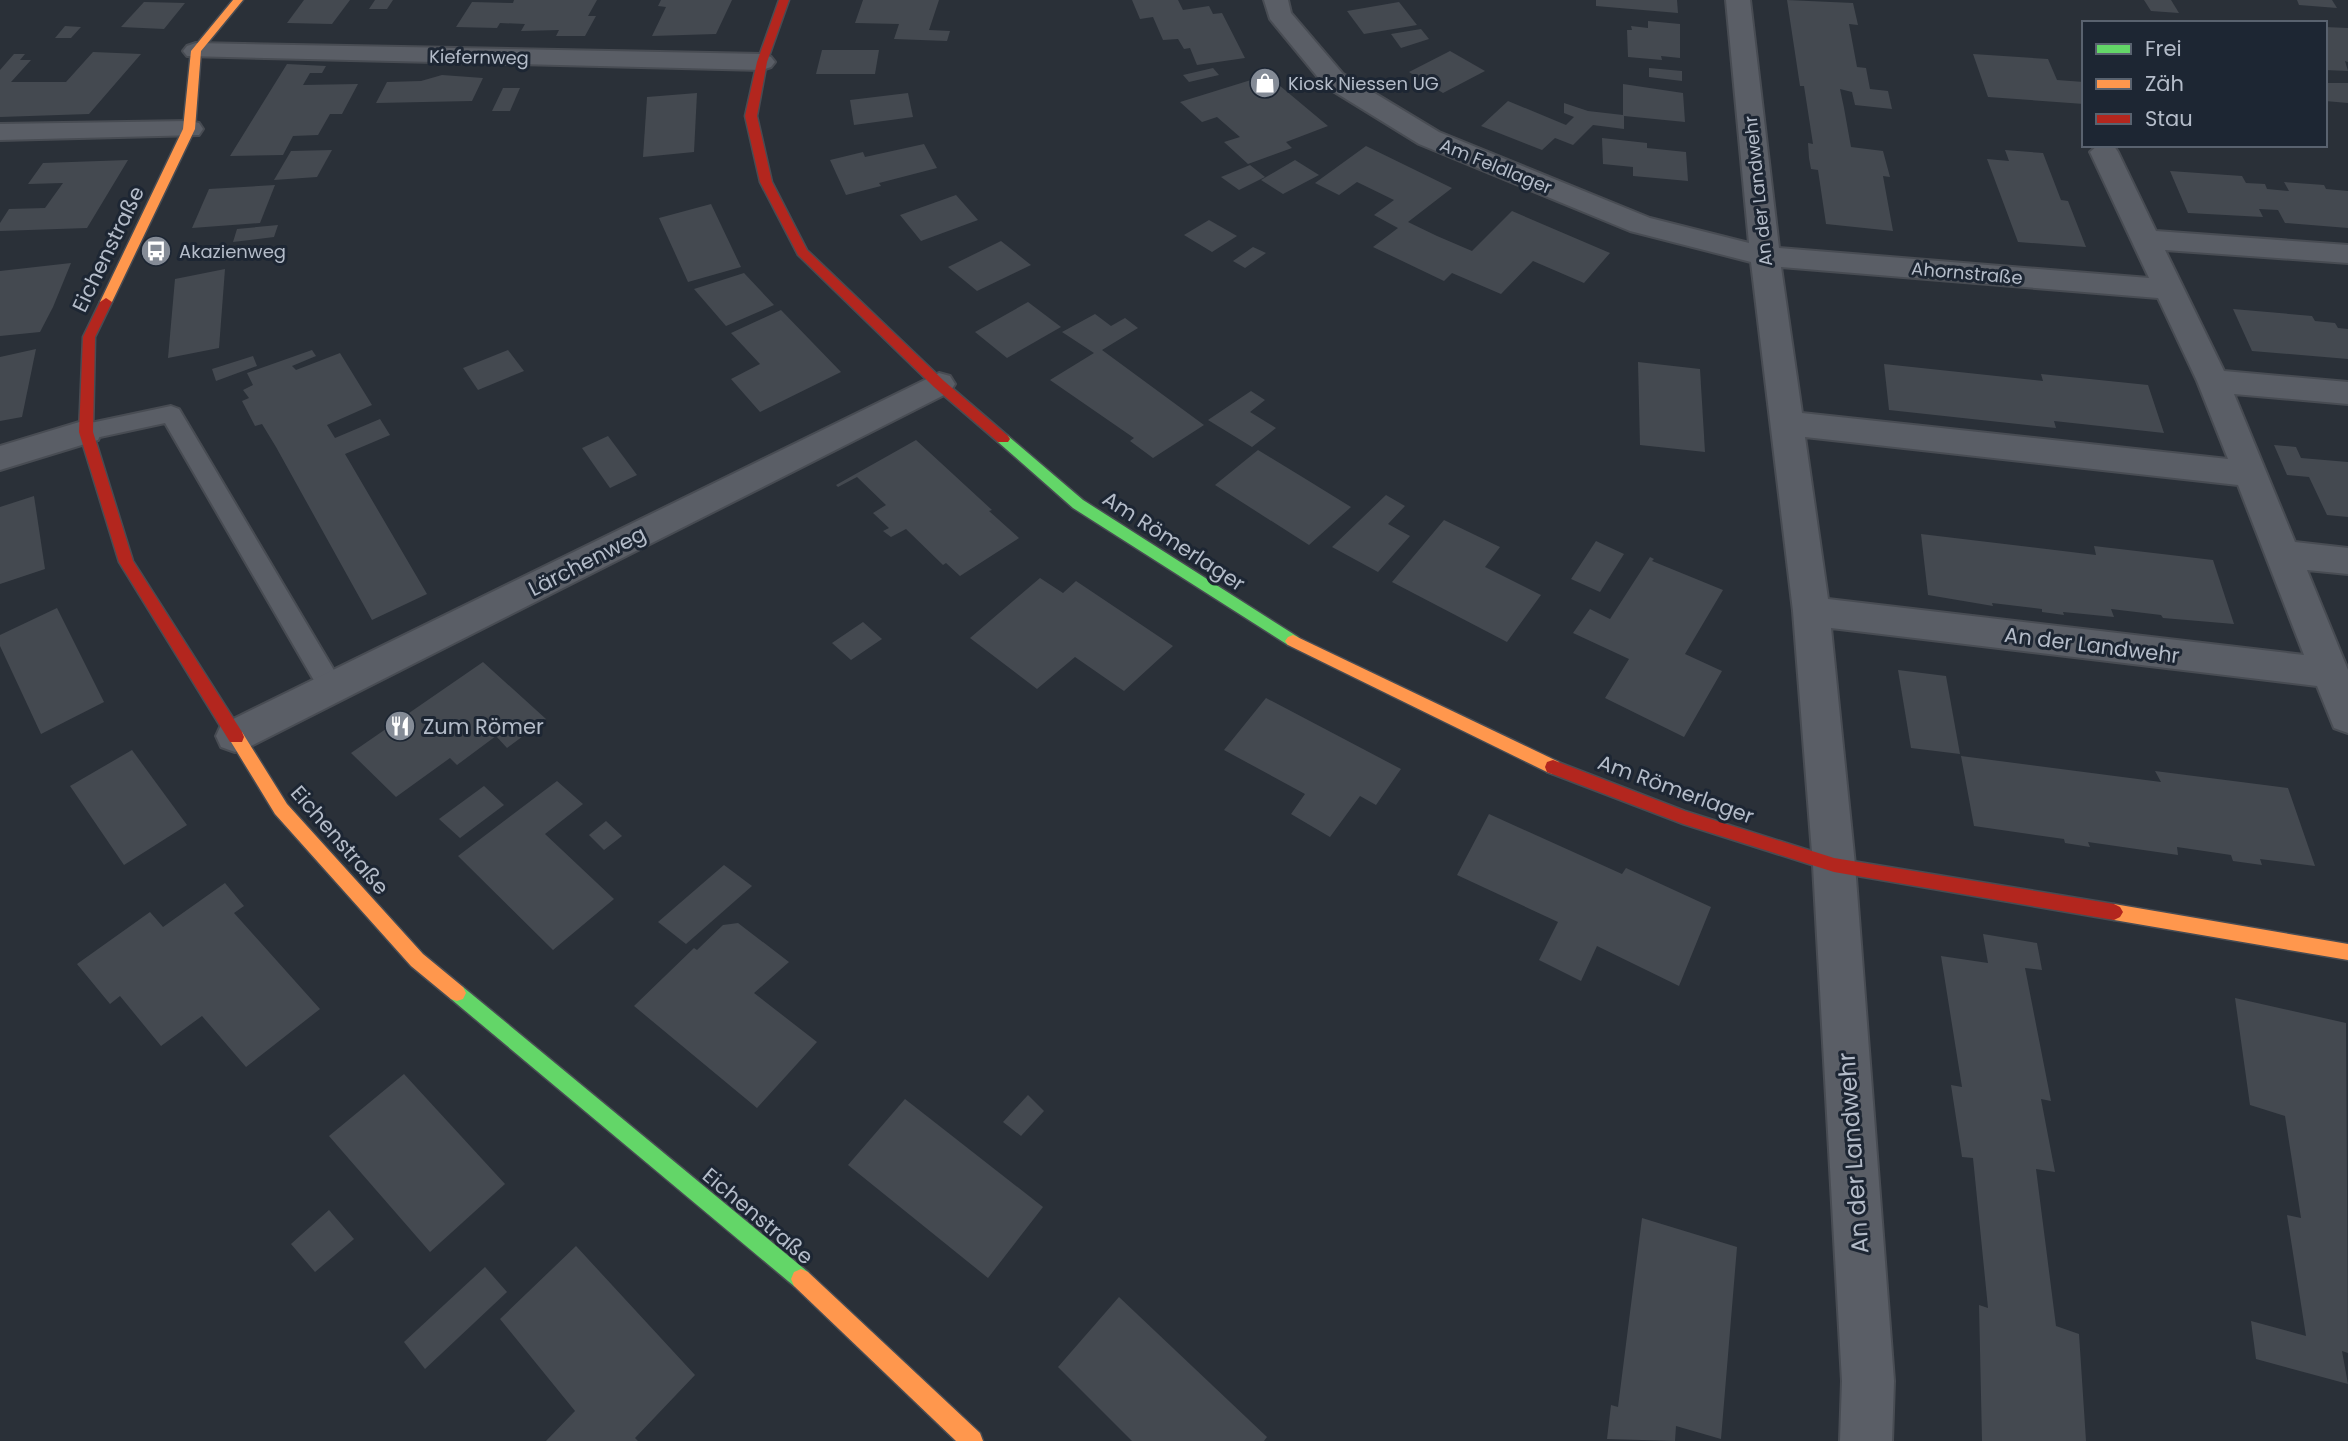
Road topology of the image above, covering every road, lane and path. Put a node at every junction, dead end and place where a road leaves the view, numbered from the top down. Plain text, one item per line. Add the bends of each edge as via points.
1 (238, 0) edge
2 (784, 0) edge
3 (1276, 0) edge
4 (1738, 0) edge
5 (196, 51) junction
6 (762, 62) junction
7 (189, 129) junction
8 (0, 132) edge
9 (2104, 152) dead end
10 (2144, 239) junction
11 (2348, 254) edge
12 (1765, 256) junction
13 (2169, 289) junction
14 (2213, 381) junction
15 (939, 384) junction
16 (2348, 393) edge
17 (1785, 423) junction
18 (86, 432) junction
19 (0, 458) edge
20 (2250, 474) junction
21 (2282, 554) junction
22 (2348, 561) edge
23 (1811, 611) junction
24 (2331, 673) junction
25 (332, 690) junction
26 (2348, 717) edge
27 (235, 736) junction
28 (1834, 865) junction
29 (2348, 952) edge
30 (972, 1441) edge
31 (1867, 1441) edge

1 - 5 street
2 - 6 street, Am Römerlager
3 - 12 street, Am Feldlager via 1279,14 1334,80 1429,138 1640,225
4 - 12 street, An der Landwehr
5 - 6 street, Kiefernweg
5 - 7 street, Eichenstraße
6 - 15 street, Am Römerlager via 751,116 766,182 802,252
7 - 8 street
7 - 18 street, Eichenstraße via 89,337
9 - 10 street
10 - 11 street
10 - 13 street
12 - 13 street, Ahornstraße
12 - 17 street, An der Landwehr
13 - 14 street
14 - 16 street
14 - 20 street
15 - 25 street, Lärchenweg
15 - 28 street, Am Römerlager via 1078,504 1281,635 1542,763 1683,817
17 - 20 street
17 - 23 street, An der Landwehr
18 - 19 street
18 - 25 lane via 171,414
18 - 27 street, Eichenstraße via 126,562
20 - 21 street
21 - 22 street
21 - 24 street
23 - 24 street, An der Landwehr
23 - 28 street, An der Landwehr
24 - 26 street
25 - 27 street, Lärchenweg
27 - 30 street, Eichenstraße via 281,809 418,960 827,1301
28 - 29 street
28 - 31 street, An der Landwehr via 1868,1381

